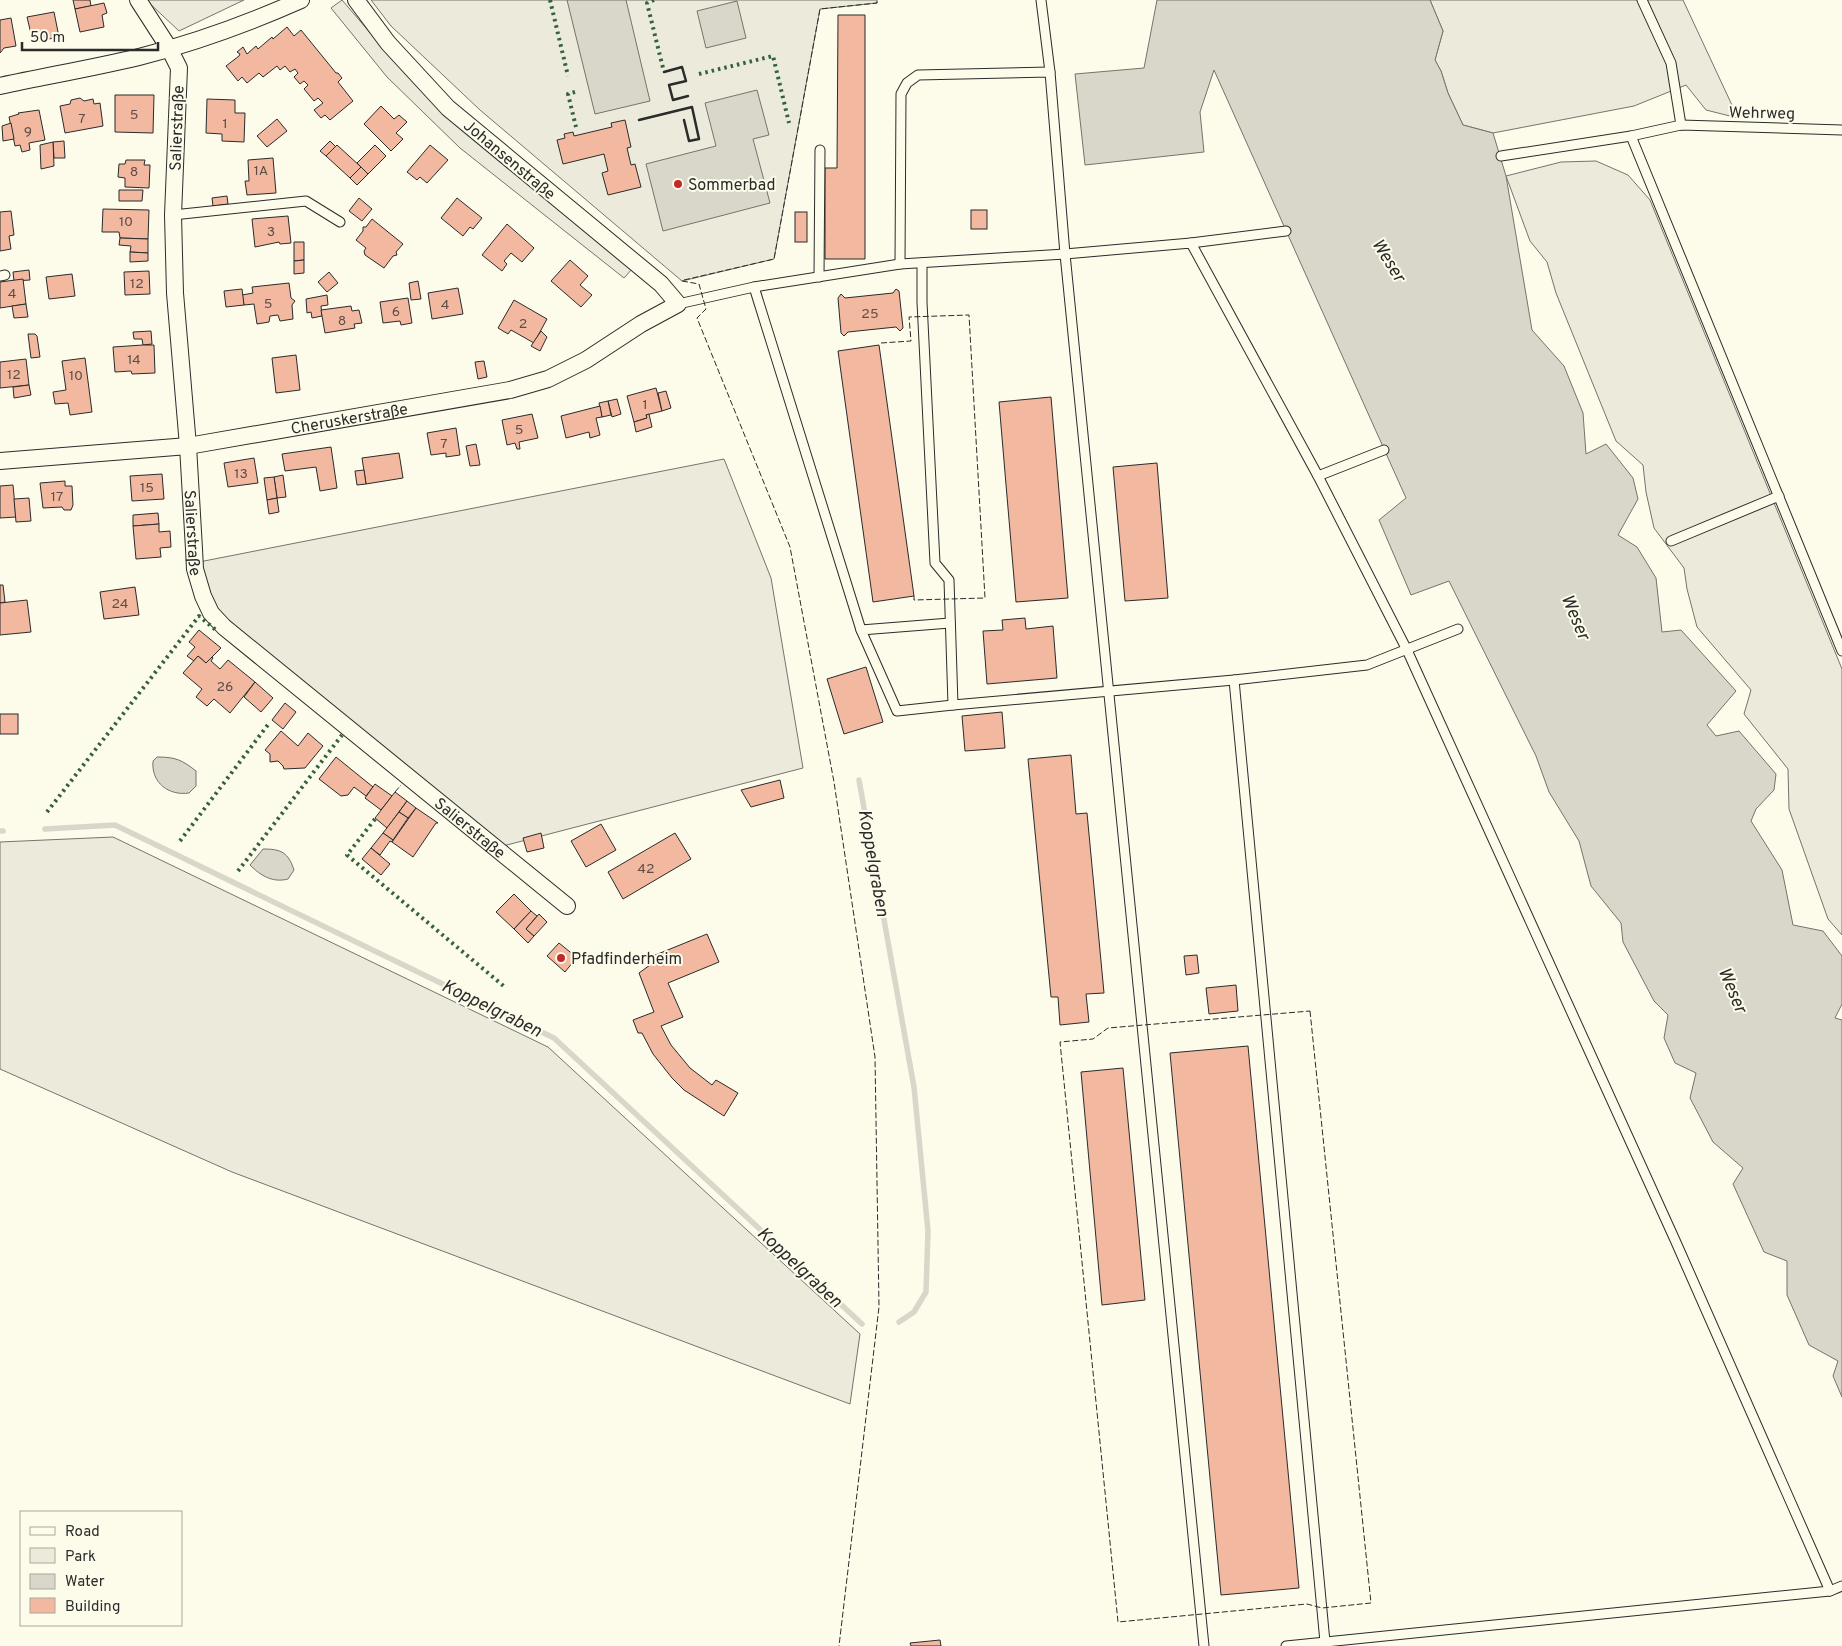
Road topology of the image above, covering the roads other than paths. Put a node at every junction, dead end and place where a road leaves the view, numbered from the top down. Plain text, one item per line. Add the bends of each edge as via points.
1 (138, 0) edge
2 (301, 0) edge
3 (356, 0) edge
4 (1041, 0) edge
5 (1642, 0) edge
6 (169, 48) junction
7 (1050, 72) junction
8 (0, 86) edge
9 (1681, 125) junction
10 (1842, 130) edge
11 (1631, 136) junction
12 (820, 150) dead end
13 (1501, 156) dead end
14 (173, 215) junction
15 (340, 222) dead end
16 (1286, 230) dead end
17 (1191, 243) junction
18 (1065, 254) junction
19 (922, 263) junction
20 (900, 264) junction
21 (819, 277) junction
22 (754, 287) junction
23 (678, 304) junction
24 (188, 446) junction
25 (1384, 450) dead end
26 (0, 461) edge
27 (1318, 476) junction
28 (1779, 496) junction
29 (1671, 540) dead end
30 (950, 623) junction
31 (1458, 629) dead end
32 (861, 630) junction
33 (1407, 650) junction
34 (1842, 651) edge
35 (1234, 680) junction
36 (1108, 691) junction
37 (954, 705) junction
38 (567, 906) dead end
39 (1842, 1586) edge
40 (1830, 1591) junction
41 (1325, 1642) junction
42 (1204, 1646) edge
43 (1286, 1646) edge

1 - 6 street, Salierstraße
2 - 6 street via 232,28
3 - 23 street, Johansenstraße via 388,43 448,108 661,284
4 - 7 lane
5 - 9 lane via 1671,63
6 - 8 street
6 - 14 street, Salierstraße via 179,68
7 - 18 lane
7 - 20 lane via 918,75 907,83 901,94
9 - 10 lane, Wehrweg
9 - 11 lane, Wehrweg
11 - 13 lane, Wehrweg
11 - 28 lane
12 - 21 lane
14 - 15 lane via 306,201
14 - 24 street, Salierstraße
16 - 17 lane
17 - 18 lane
17 - 27 lane
18 - 19 lane
18 - 36 lane
19 - 20 lane
19 - 30 lane via 935,563 949,580
20 - 21 lane
21 - 22 lane
22 - 23 lane
22 - 32 lane
23 - 24 street, Cheruskerstraße via 640,324 586,360 529,385
24 - 26 street, Cheruskerstraße
24 - 38 street, Salierstraße via 195,569 211,613 224,628
25 - 27 lane
27 - 33 lane
28 - 29 lane
28 - 34 lane
30 - 32 lane
30 - 37 lane
31 - 33 lane
32 - 37 lane via 897,711
33 - 35 lane via 1366,665
33 - 40 lane via 1675,1240
35 - 36 lane
35 - 41 lane
36 - 37 lane
36 - 42 lane
39 - 40 lane
40 - 41 lane
41 - 43 lane

